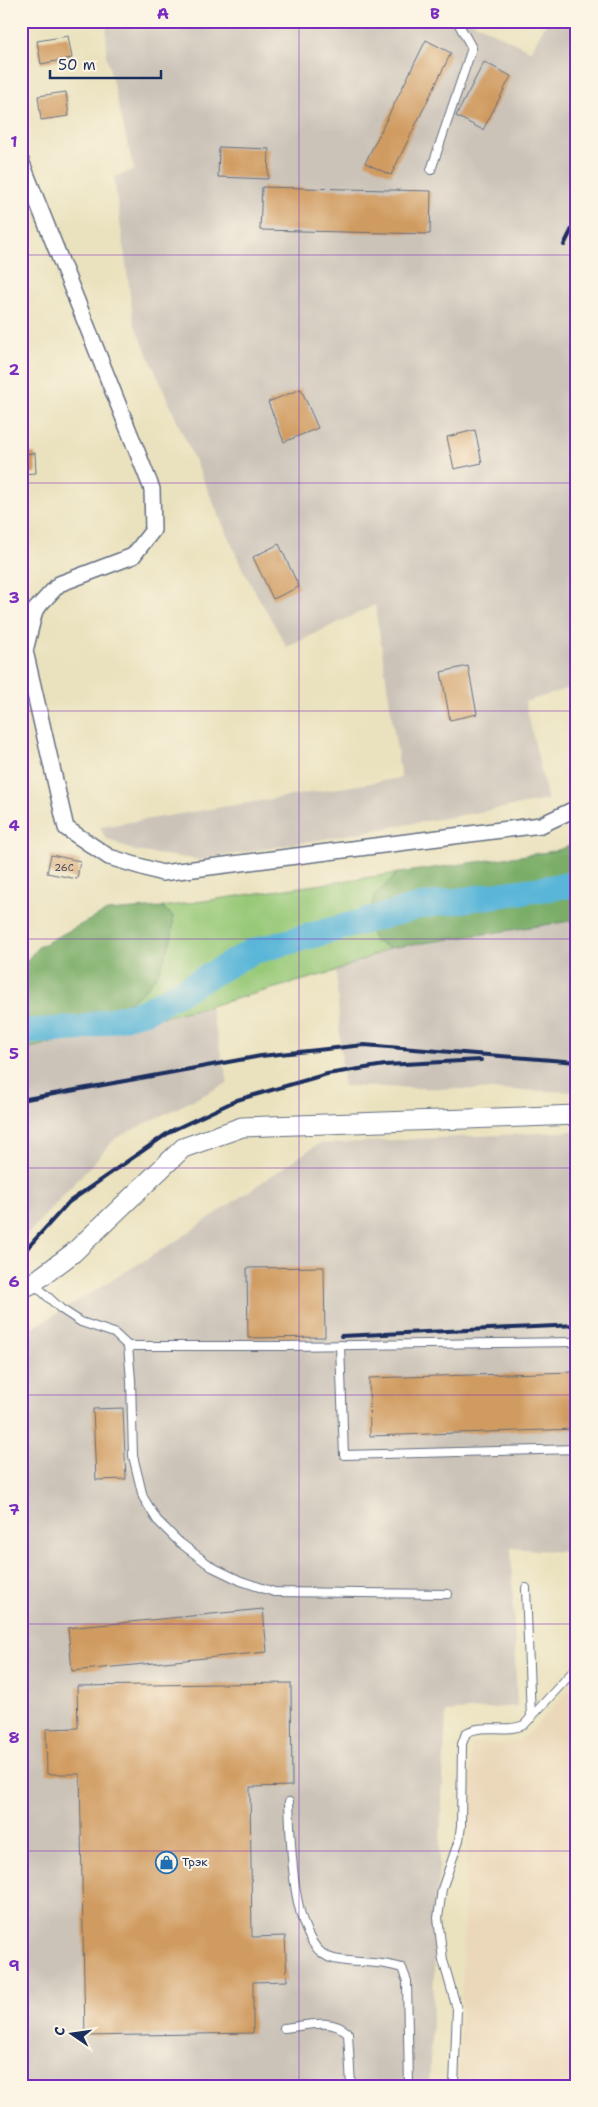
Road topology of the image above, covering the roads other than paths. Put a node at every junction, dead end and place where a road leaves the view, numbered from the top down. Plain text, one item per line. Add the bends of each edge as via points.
1 (457, 21) edge
2 (21, 161) edge
3 (431, 170) dead end
4 (23, 650) edge
5 (577, 808) edge
6 (577, 1115) edge
7 (27, 1286) edge
8 (577, 1342) edge
9 (340, 1345) junction
10 (128, 1346) junction
11 (577, 1450) edge
12 (526, 1588) dead end
13 (448, 1594) dead end
14 (577, 1667) edge
15 (531, 1718) junction
16 (289, 1802) dead end
17 (284, 2028) dead end
18 (351, 2086) edge
19 (409, 2086) edge
20 (454, 2086) edge

1 - 3 lane via 472,48
2 - 4 street via 152,490 153,530 133,556 59,584 36,610
4 - 5 street via 66,828 109,857 162,873 541,826
6 - 7 street via 242,1127 182,1148 73,1253
7 - 10 lane via 82,1322 114,1333
8 - 9 lane
9 - 10 lane
9 - 11 lane via 344,1456
10 - 13 lane via 132,1456 143,1497 158,1520 179,1542 212,1567 274,1592
12 - 15 lane
14 - 15 lane
15 - 20 lane via 514,1729 475,1728 466,1733 462,1744 461,1826 442,1889 438,1918 443,1960 457,2009
16 - 19 lane via 294,1884 312,1944 319,1953 333,1959 390,1963 402,1968 407,1981
17 - 18 lane via 331,2023 341,2026 348,2033

